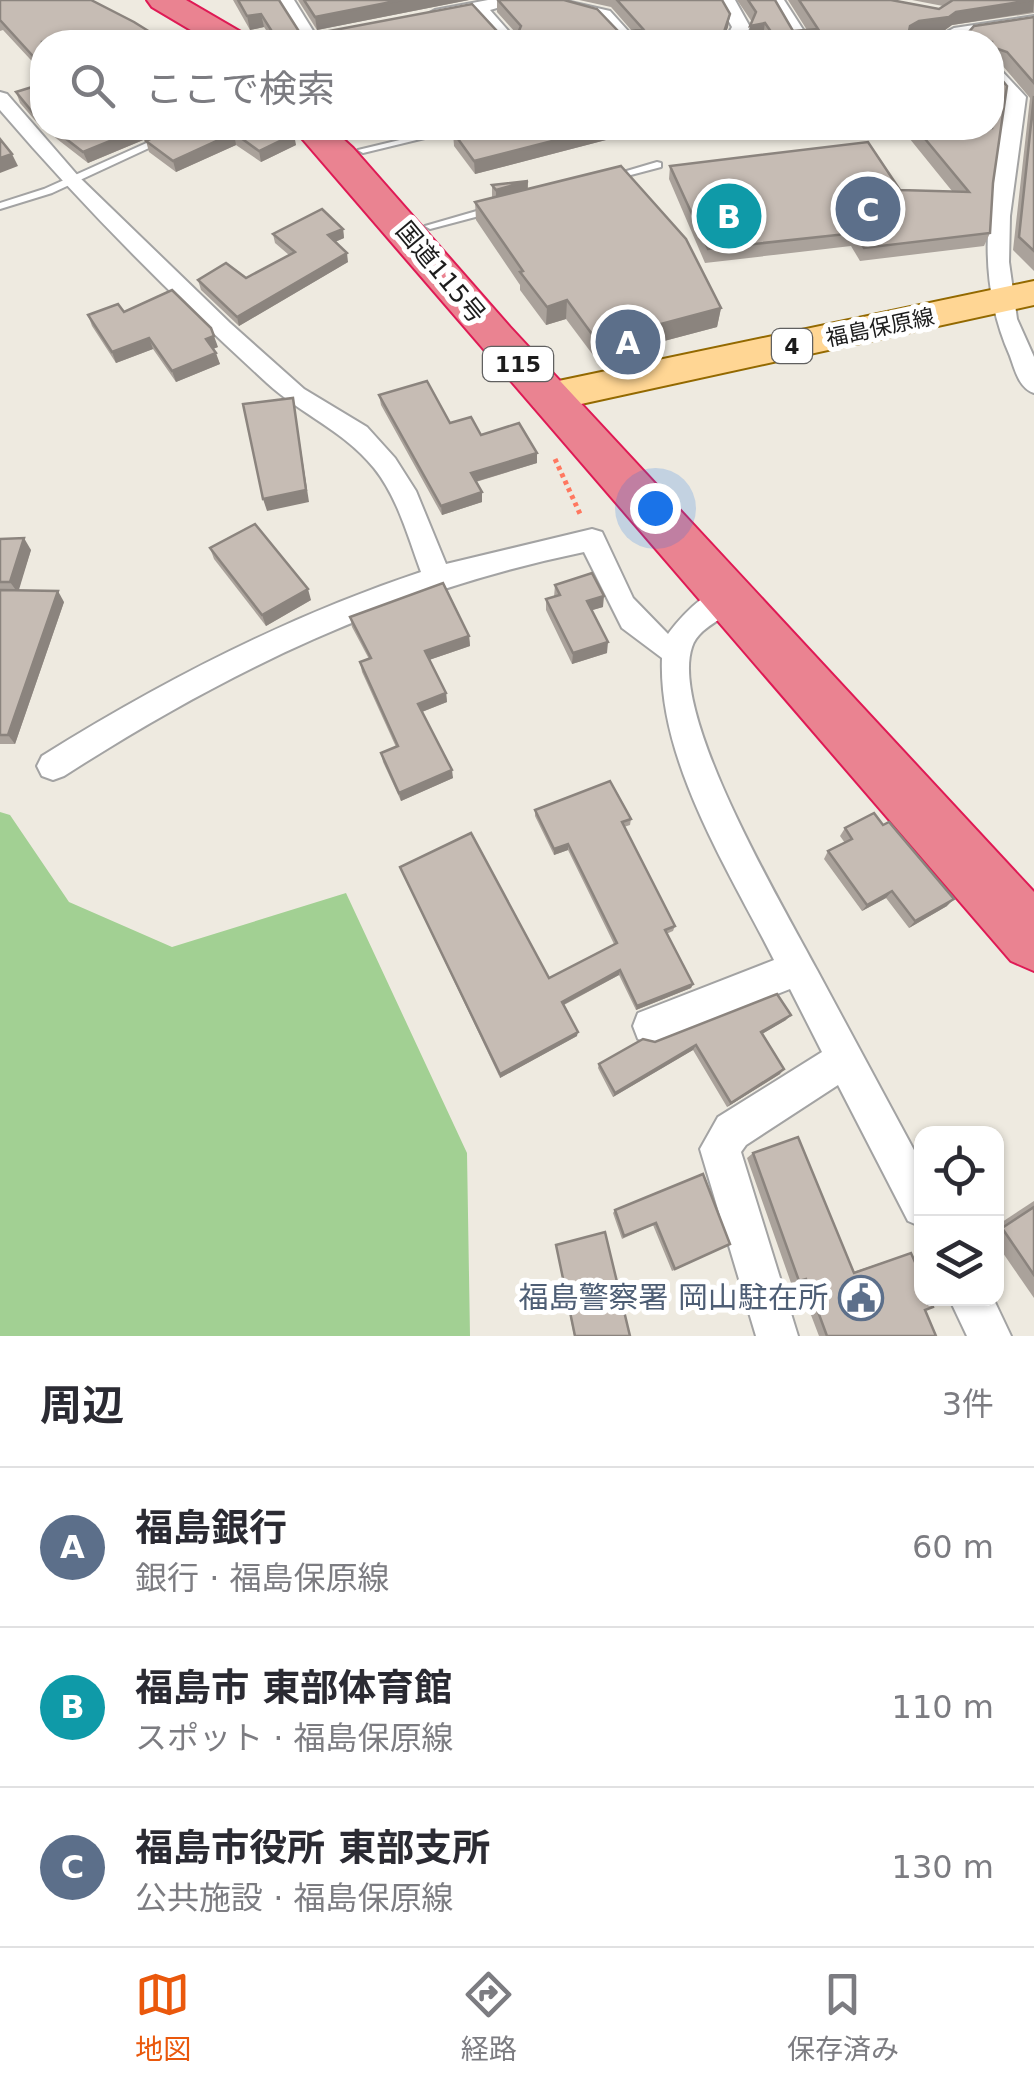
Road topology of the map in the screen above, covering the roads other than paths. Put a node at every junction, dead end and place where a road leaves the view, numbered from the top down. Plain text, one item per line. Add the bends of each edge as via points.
1 (136, 0) edge
2 (163, 0) edge
3 (285, 0) edge
4 (516, 0) edge
5 (539, 0) edge
6 (726, 0) edge
7 (775, 0) edge
8 (478, 7) junction
9 (422, 18) edge
10 (1034, 21) edge
11 (182, 30) edge
12 (214, 30) edge
13 (308, 30) edge
14 (498, 30) edge
15 (618, 30) edge
16 (739, 30) edge
17 (794, 30) edge
18 (967, 30) edge
19 (1004, 95) edge
20 (0, 98) edge
21 (1024, 118) edge
22 (30, 133) edge
23 (36, 140) edge
24 (161, 140) edge
25 (323, 140) edge
26 (354, 140) edge
27 (657, 165) dead end
28 (600, 180) edge
29 (72, 181) junction
30 (0, 206) edge
31 (506, 206) edge
32 (430, 226) junction
33 (1018, 297) edge
34 (1034, 384) edge
35 (564, 394) junction
36 (436, 575) junction
37 (732, 594) junction
38 (676, 652) junction
39 (53, 766) dead end
40 (1034, 939) edge
41 (796, 969) junction
42 (651, 1026) dead end
43 (844, 1060) junction
44 (914, 1192) edge
45 (974, 1306) edge
46 (777, 1336) edge
47 (990, 1336) edge

1 - 11 highway
2 - 12 highway
3 - 13 street
4 - 8 street
5 - 15 street via 604,15
6 - 16 street
7 - 17 street
8 - 9 street
8 - 14 street
10 - 18 street via 1003,18
19 - 21 street via 1016,97
20 - 22 street
21 - 33 street via 999,216
23 - 29 street
24 - 29 lane
25 - 35 highway, 国道115号 / 115
26 - 32 highway, 国道115号 / 115
27 - 28 lane
29 - 30 lane
29 - 36 street via 295,395 358,433 406,498
31 - 32 lane
32 - 35 highway, 国道115号 / 115
33 - 34 street
33 - 35 main road, 福島保原線 / 4
35 - 37 highway, 国道115号 / 115
36 - 38 street via 592,540 635,627
36 - 39 street via 189,682
37 - 38 street via 691,625
37 - 40 highway, 国道115号 / 115
38 - 41 street via 680,709 699,772
41 - 42 street
41 - 43 street
43 - 44 street
43 - 46 street via 732,1131 720,1148
45 - 47 street

